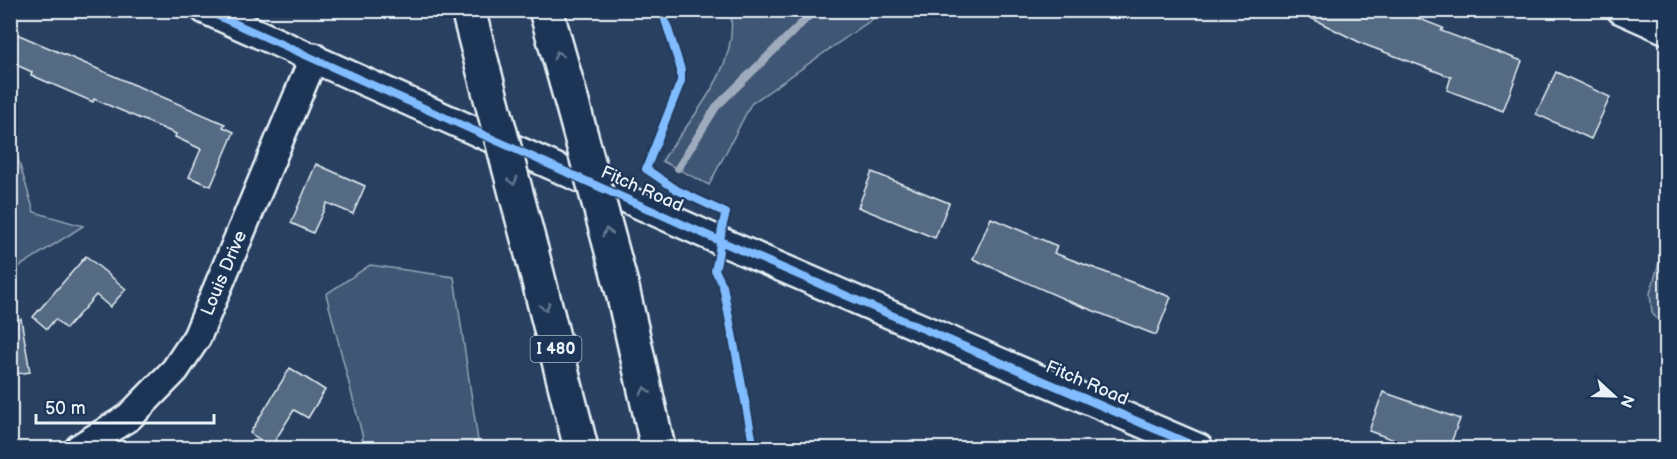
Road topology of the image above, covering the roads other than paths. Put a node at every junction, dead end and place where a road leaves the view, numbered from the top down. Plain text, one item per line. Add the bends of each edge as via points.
1 (205, 10) edge
2 (468, 10) edge
3 (546, 10) edge
4 (1621, 10) edge
5 (1666, 30) edge
6 (314, 57) junction
7 (79, 448) edge
8 (581, 448) edge
9 (658, 448) edge
10 (1199, 448) edge

1 - 6 street, Fitch Road
2 -> 8 highway, I 480, bridge
9 -> 3 highway, bridge via 622,288
4 - 5 street
6 - 7 street, Louis Drive via 197,337 175,370 129,417
6 - 10 street, Fitch Road via 720,241

